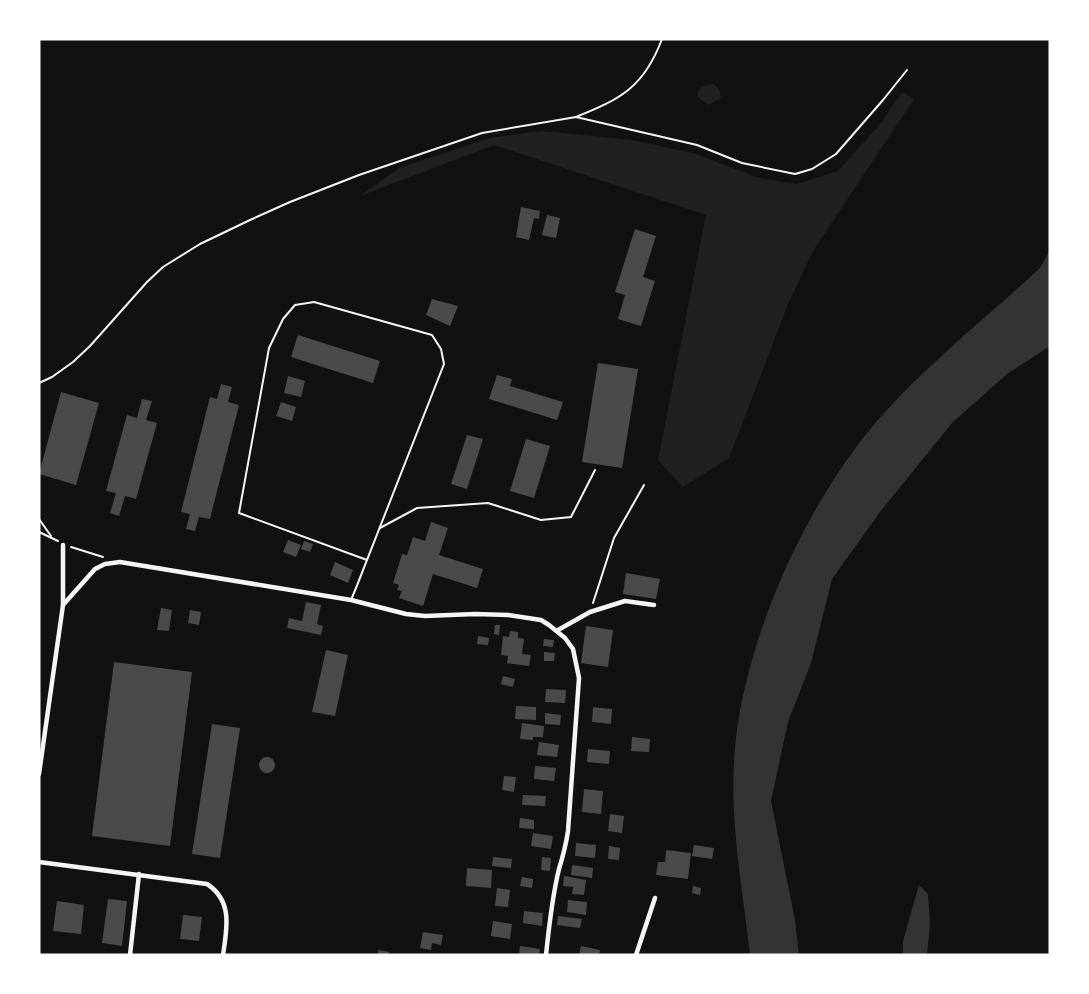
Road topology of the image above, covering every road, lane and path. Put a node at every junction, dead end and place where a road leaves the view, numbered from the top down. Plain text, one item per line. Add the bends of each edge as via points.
1 (662, 39) edge
2 (907, 70) dead end
3 (576, 117) junction
4 (39, 383) edge
5 (595, 470) dead end
6 (644, 485) dead end
7 (39, 519) edge
8 (380, 528) junction
9 (39, 532) edge
10 (52, 537) junction
11 (63, 545) junction
12 (368, 560) junction
13 (120, 562) junction
14 (351, 600) junction
15 (63, 604) junction
16 (654, 605) dead end
17 (590, 612) junction
18 (558, 630) junction
19 (39, 774) edge
20 (39, 862) edge
21 (140, 874) junction
22 (655, 898) dead end
23 (130, 955) edge
24 (223, 955) edge
25 (546, 955) edge
26 (636, 955) edge

1 - 3 path via 646,70 629,91
2 - 3 path via 836,154 795,174 742,162 697,145
3 - 4 path via 482,133 446,145 290,202 200,244 163,267 90,346
5 - 8 lane via 571,517 541,520 488,503 417,508
6 - 17 path via 614,538
7 - 10 path
8 - 12 lane
8 - 12 lane via 444,364 441,349 432,335 314,302 295,305 283,319 269,348 239,513
9 - 10 path
10 - 11 path
11 - 13 path
11 - 15 street
12 - 14 lane
13 - 14 street
13 - 15 street via 95,569
14 - 18 street via 425,616 527,617
15 - 19 street
16 - 17 street via 625,601
17 - 18 street
18 - 25 street via 573,649 577,663 578,714 565,851
20 - 21 street
21 - 23 street
21 - 24 street via 207,884 216,890 228,920
22 - 26 street

